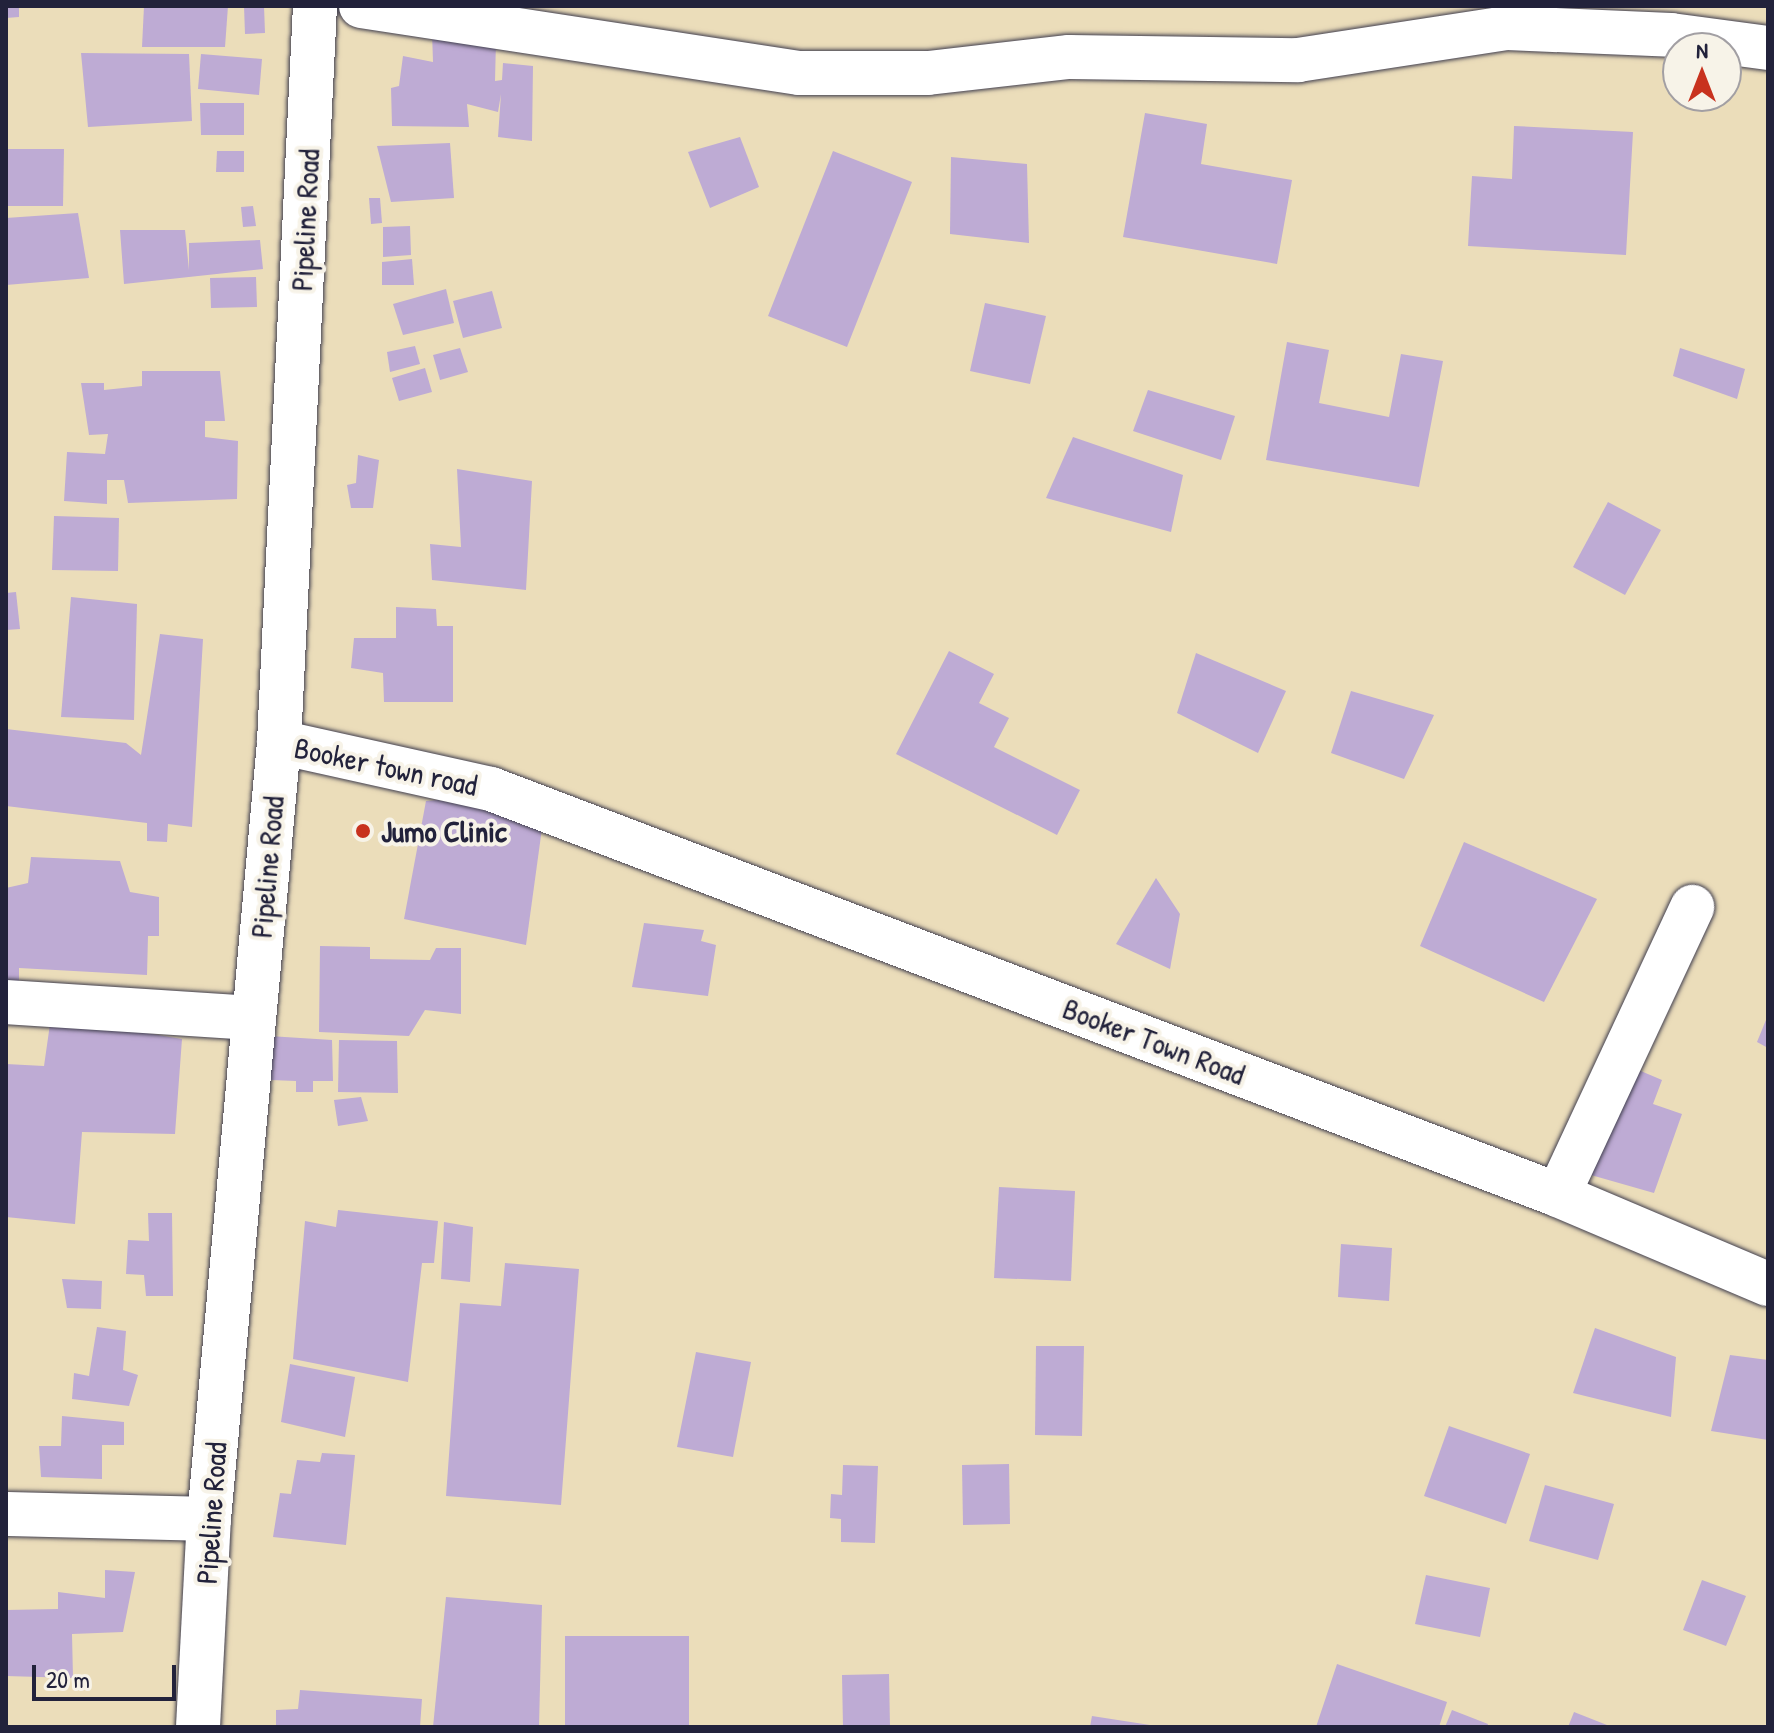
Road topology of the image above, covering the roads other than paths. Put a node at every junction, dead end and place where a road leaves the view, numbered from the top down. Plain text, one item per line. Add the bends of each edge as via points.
1 (315, 6) edge
2 (361, 6) edge
3 (1768, 48) edge
4 (279, 742) junction
5 (537, 807) joint
6 (1692, 907) dead end
7 (6, 1002) edge
8 (253, 1018) junction
9 (1558, 1195) junction
10 (1768, 1284) edge
11 (6, 1514) edge
12 (209, 1519) junction
13 (198, 1727) edge

1 - 4 street, Pipeline Road
2 - 3 street via 799,73 928,73 1069,57 1298,60 1507,28 1671,35
4 - 5 street, Booker town road via 491,789
4 - 8 street, Pipeline Road
5 - 9 street, Booker Town Road
6 - 9 street
7 - 8 street
8 - 12 street, Pipeline Road
9 - 10 street, Booker Town Road
11 - 12 street
12 - 13 street, Pipeline Road

